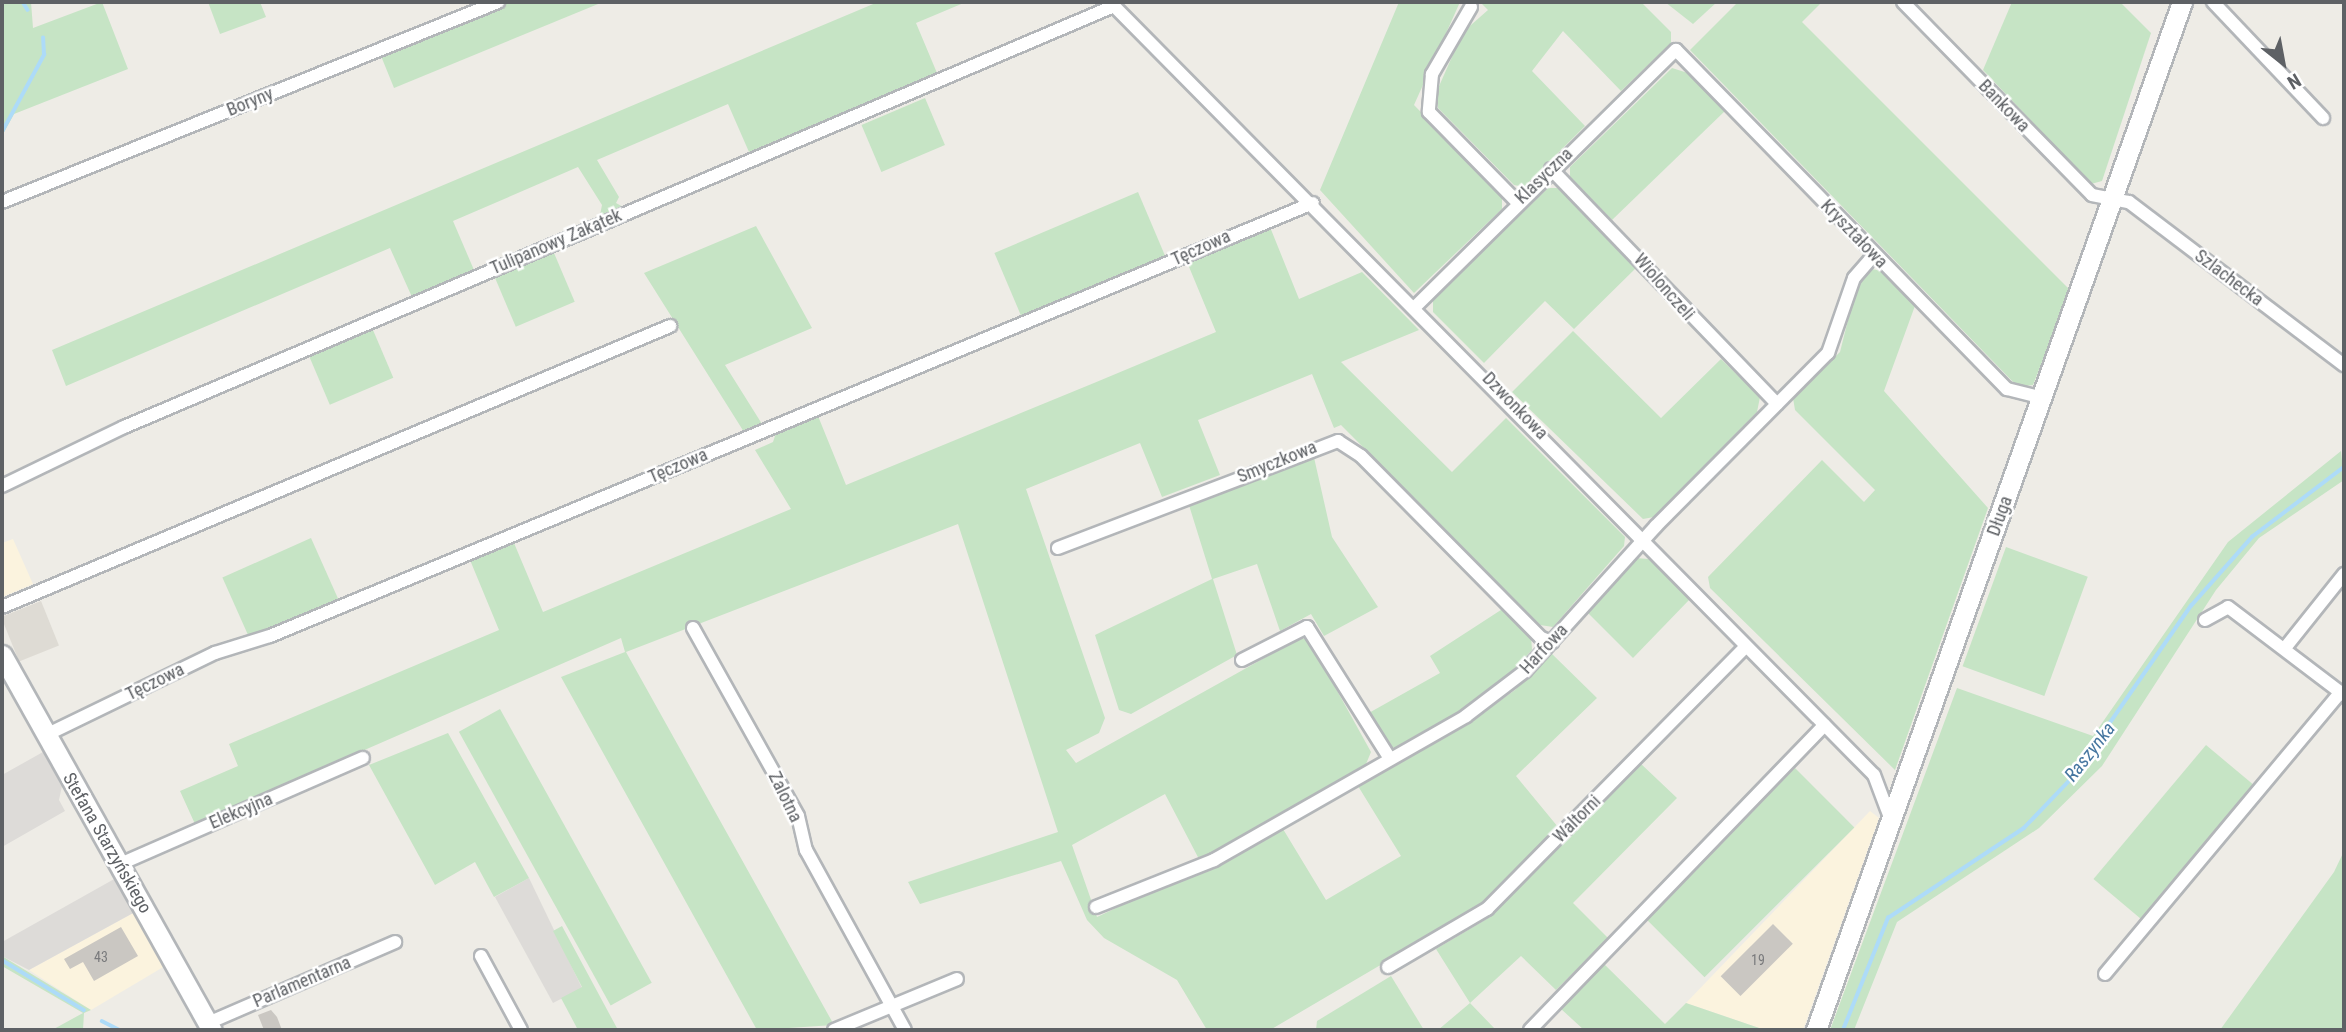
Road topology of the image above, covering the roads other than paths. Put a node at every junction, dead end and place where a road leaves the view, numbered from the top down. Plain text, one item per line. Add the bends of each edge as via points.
1 (498, 2) edge
2 (1903, 2) edge
3 (2182, 2) edge
4 (2213, 2) edge
5 (1114, 6) joint
6 (1471, 7) dead end
7 (1676, 50) joint
8 (2323, 118) dead end
9 (1551, 169) junction
10 (2112, 198) junction
11 (2, 202) edge
12 (1517, 202) junction
13 (1313, 204) junction
14 (1874, 255) junction
15 (1416, 306) junction
16 (670, 326) dead end
17 (2344, 365) edge
18 (2042, 398) junction
19 (1777, 404) junction
20 (2, 486) edge
21 (1644, 541) junction
22 (1058, 548) dead end
23 (2344, 575) edge
24 (2, 607) edge
25 (2205, 620) dead end
26 (693, 628) dead end
27 (1552, 642) junction
28 (1746, 646) junction
29 (2285, 648) junction
30 (2, 655) edge
31 (1242, 660) dead end
32 (2343, 693) edge
33 (1825, 725) junction
34 (46, 735) junction
35 (1389, 757) junction
36 (363, 758) dead end
37 (1892, 822) junction
38 (120, 864) junction
39 (1096, 907) dead end
40 (395, 942) dead end
41 (481, 956) dead end
42 (1388, 967) dead end
43 (2105, 975) dead end
44 (957, 979) dead end
45 (891, 1006) junction
46 (210, 1027) edge
47 (521, 1030) edge
48 (834, 1030) edge
49 (905, 1030) edge
50 (1530, 1030) edge
51 (1816, 1030) edge

1 - 11 street, Boryny
2 - 10 street, Bankowa via 2090,193
3 - 10 street, Długa
4 - 8 street
5 - 13 street, Dzwonkowa
5 - 20 street, Tulipanowy Zakątek via 124,427
6 - 12 street via 1432,74 1429,112
7 - 9 street, Klasyczna
7 - 14 street, Kryształowa
9 - 12 street, Klasyczna
9 - 19 street, Wiolonczeli
10 - 17 street, Szlachecka via 2133,205
10 - 18 street, Długa
12 - 15 street, Klasyczna
13 - 15 street, Dzwonkowa
13 - 34 street, Tęczowa via 270,636 215,653
14 - 18 street, Kryształowa via 2007,389
14 - 19 street, Harfowa via 1850,286 1833,346
15 - 21 street, Dzwonkowa
16 - 24 street
18 - 37 street, Długa
19 - 21 street, Harfowa
21 - 27 street, Harfowa
21 - 28 street, Dzwonkowa
22 - 27 street, Smyczkowa via 1338,441 1361,456 1541,638
23 - 29 street
25 - 29 street via 2222,606
26 - 45 street, Zalotna via 798,816 806,850
27 - 35 street, Harfowa via 1496,695
28 - 33 street, Dzwonkowa
28 - 42 street, Waltorni via 1487,909
29 - 32 street
30 - 34 street, Stefana Starzyńskiego
31 - 35 street via 1307,627
32 - 43 street
33 - 37 street, Dzwonkowa via 1881,784
33 - 50 street
34 - 38 street, Stefana Starzyńskiego
35 - 39 street, Harfowa via 1200,867
36 - 38 street, Elekcyjna
37 - 51 street, Długa
38 - 46 street, Stefana Starzyńskiego
40 - 46 street, Parlamentarna
41 - 47 street
44 - 45 street
45 - 48 street
45 - 49 street, Zalotna

